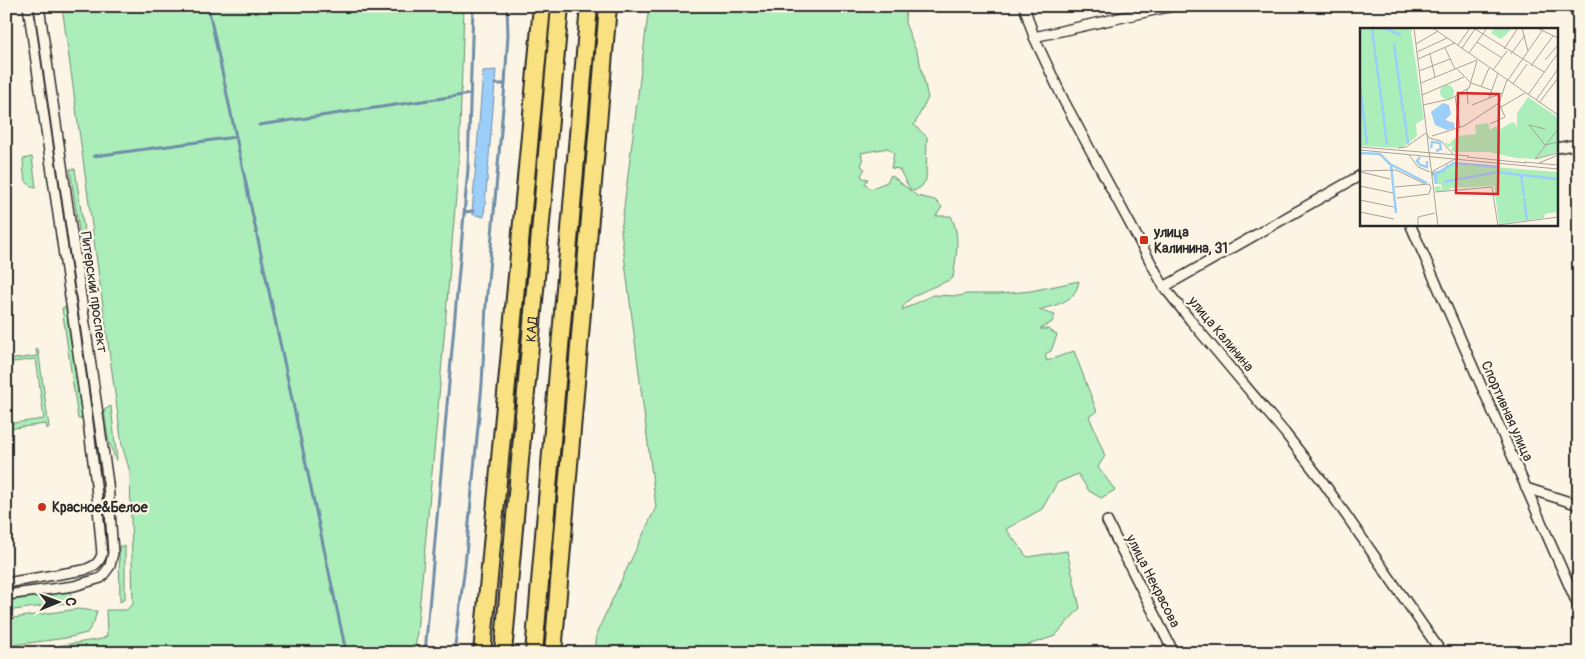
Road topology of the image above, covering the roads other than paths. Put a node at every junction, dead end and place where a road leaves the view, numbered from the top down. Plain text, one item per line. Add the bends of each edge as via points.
1 (28, 6) edge
2 (39, 6) edge
3 (542, 6) edge
4 (560, 6) edge
5 (589, 6) edge
6 (608, 6) edge
7 (1024, 6) edge
8 (1173, 6) edge
9 (1572, 6) edge
10 (1579, 17) edge
11 (1034, 38) junction
12 (1579, 144) edge
13 (1558, 148) edge
14 (1360, 176) edge
15 (1411, 226) dead end
16 (1164, 287) junction
17 (580, 341) junction
18 (1526, 488) junction
19 (1579, 505) edge
20 (1107, 521) dead end
21 (544, 554) junction
22 (6, 583) edge
23 (6, 594) edge
24 (1579, 608) edge
25 (482, 653) edge
26 (503, 653) edge
27 (534, 653) edge
28 (553, 653) edge
29 (1174, 653) edge
30 (1442, 653) edge

1 - 22 street, Питерский проспект via 88,422 102,546 100,560 95,565 72,573
2 - 23 street, Питерский проспект via 108,491 113,553 110,566 101,578 74,586
3 - 25 highway
4 - 26 highway, КАД
5 - 21 highway
6 - 17 highway
7 - 11 street, улица Калинина
8 - 11 street
9 - 10 street
11 - 16 street, улица Калинина via 1064,101
12 - 13 street
14 - 16 street
15 - 18 street, Спортивная улица
16 - 30 street, улица Калинина via 1324,482
17 - 21 highway
17 - 28 highway
18 - 19 street
18 - 24 street, Спортивная улица
20 - 29 street, улица Некрасова
21 - 27 highway

